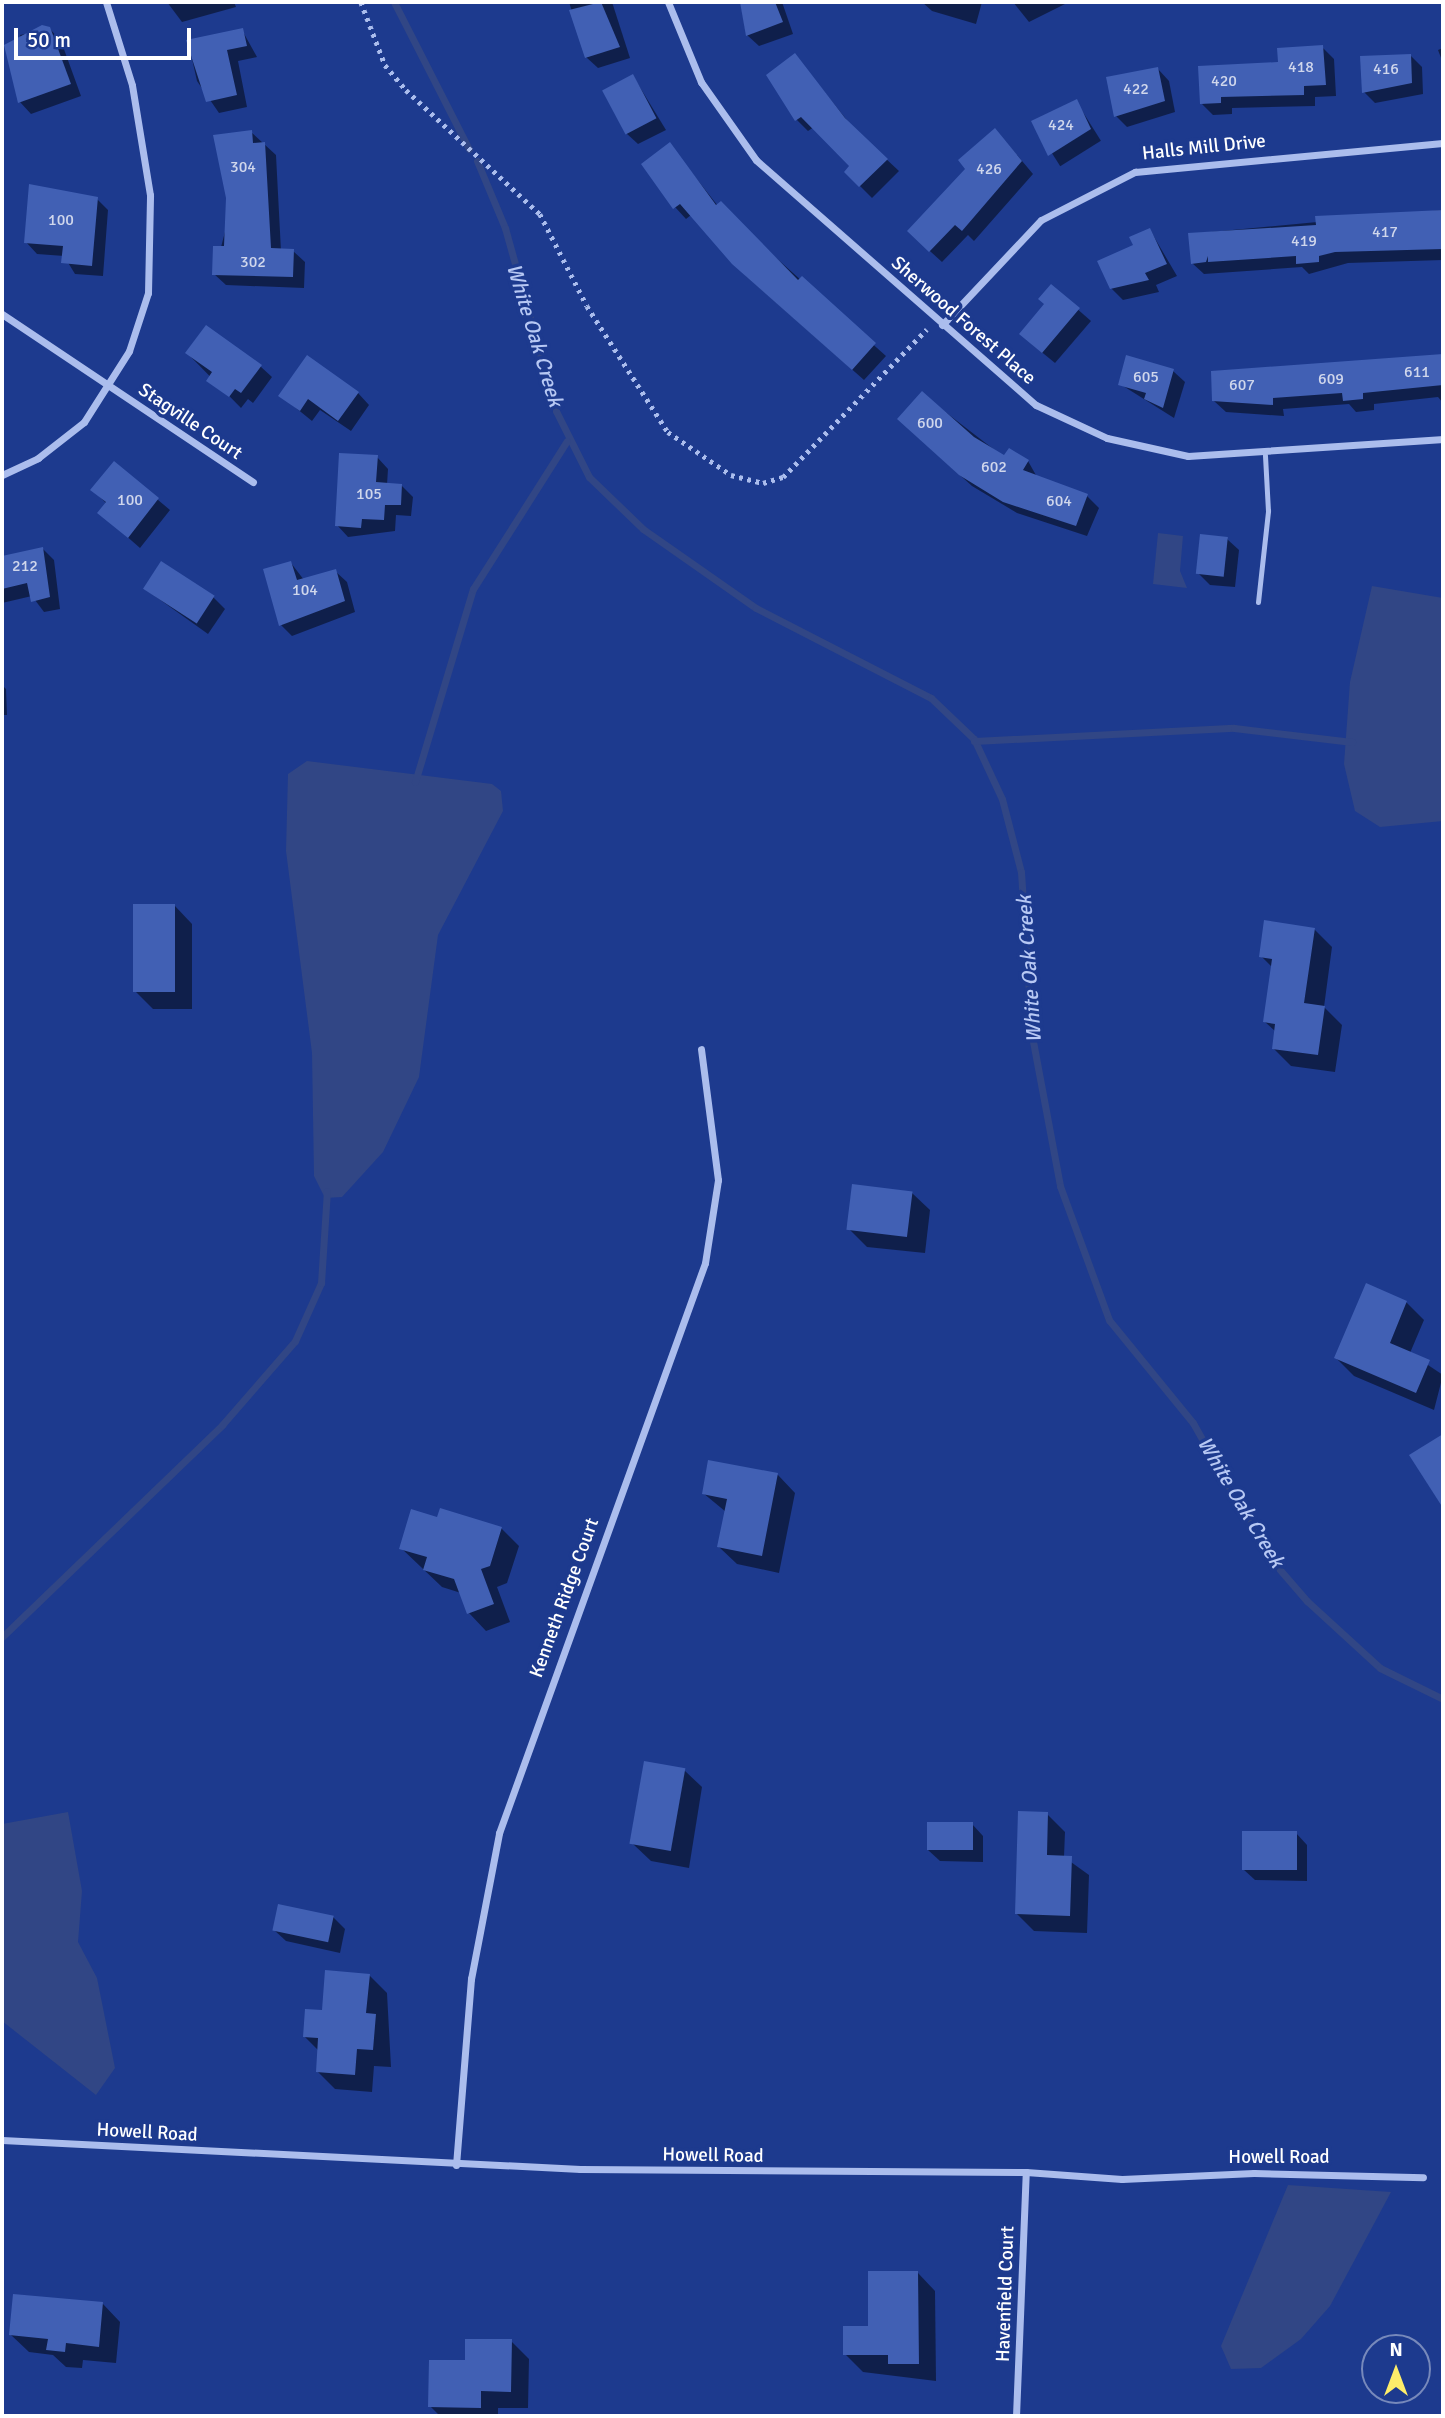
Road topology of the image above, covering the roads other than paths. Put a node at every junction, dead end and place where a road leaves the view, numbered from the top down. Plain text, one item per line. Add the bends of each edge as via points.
1 (106, 2) edge
2 (668, 2) edge
3 (1443, 142) edge
4 (2, 314) edge
5 (942, 325) junction
6 (110, 387) junction
7 (1443, 439) edge
8 (1265, 455) junction
9 (2, 475) edge
10 (253, 482) dead end
11 (1258, 603) dead end
12 (701, 1049) dead end
13 (2, 2140) edge
14 (456, 2165) junction
15 (1026, 2172) junction
16 (1423, 2177) dead end
17 (1016, 2416) edge

1 - 6 street via 132,85 153,228 141,322
2 - 5 street, Sherwood Forest Place via 701,82 756,160
3 - 5 street, Halls Mill Drive via 1135,172 1041,220
4 - 6 street, Stagville Court
5 - 8 street, Sherwood Forest Place via 1000,378 1069,424 1143,449
6 - 9 street via 63,441
6 - 10 street, Stagville Court
7 - 8 street, Sherwood Forest Place
8 - 11 lane via 1268,510
12 - 14 street, Kenneth Ridge Court via 718,1180 705,1263 499,1833 471,1979
13 - 14 street, Howell Road
14 - 15 street, Howell Road
15 - 16 street, Howell Road via 1122,2179 1254,2173
15 - 17 street, Havenfield Court

